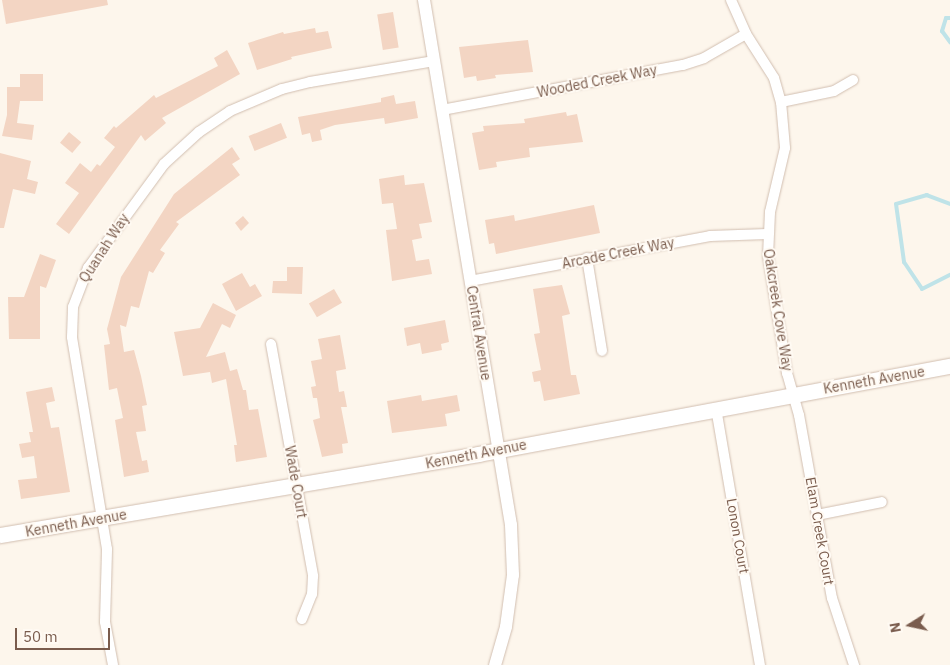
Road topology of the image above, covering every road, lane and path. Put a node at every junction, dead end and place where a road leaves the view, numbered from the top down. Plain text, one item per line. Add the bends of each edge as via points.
1 (424, 0) edge
2 (731, 0) edge
3 (746, 34) junction
4 (434, 61) junction
5 (853, 80) dead end
6 (781, 102) junction
7 (442, 110) junction
8 (767, 234) junction
9 (587, 258) junction
10 (470, 281) junction
11 (271, 344) dead end
12 (602, 351) dead end
13 (950, 366) edge
14 (794, 394) junction
15 (716, 408) junction
16 (498, 450) junction
17 (296, 486) junction
18 (882, 502) dead end
19 (817, 515) junction
20 (102, 518) junction
21 (0, 536) edge
22 (302, 619) dead end
23 (113, 665) edge
24 (496, 665) edge
25 (760, 665) edge
26 (854, 665) edge

1 - 4 street, Central Avenue
2 - 3 street, Oakcreek Cove Way
3 - 6 street, Oakcreek Cove Way via 770,72
3 - 7 street, Wooded Creek Way via 704,58 683,65
4 - 7 street, Central Avenue
4 - 20 street, Quanah Way via 310,82 256,99 199,132 146,186 88,268 73,306 72,337
5 - 6 street via 834,92
6 - 8 street, Oakcreek Cove Way via 785,148
7 - 10 street, Central Avenue
8 - 9 street, Arcade Creek Way via 710,236
8 - 14 street, Oakcreek Cove Way via 787,373
9 - 10 street, Arcade Creek Way
9 - 12 street
10 - 16 street, Central Avenue
11 - 17 street, Wade Court
13 - 14 main road, Kenneth Avenue
14 - 15 main road, Kenneth Avenue
14 - 19 street, Elam Creek Court
15 - 16 main road, Kenneth Avenue
15 - 25 street, Lonon Court
16 - 17 main road, Kenneth Avenue
16 - 24 street, Central Avenue via 511,525 513,575 506,627
17 - 20 main road, Kenneth Avenue
17 - 22 street, Wade Court via 313,585 310,603
18 - 19 street
19 - 26 street, Elam Creek Court via 832,598
20 - 21 main road, Kenneth Avenue
20 - 23 street, Quanah Way via 107,549 106,622

